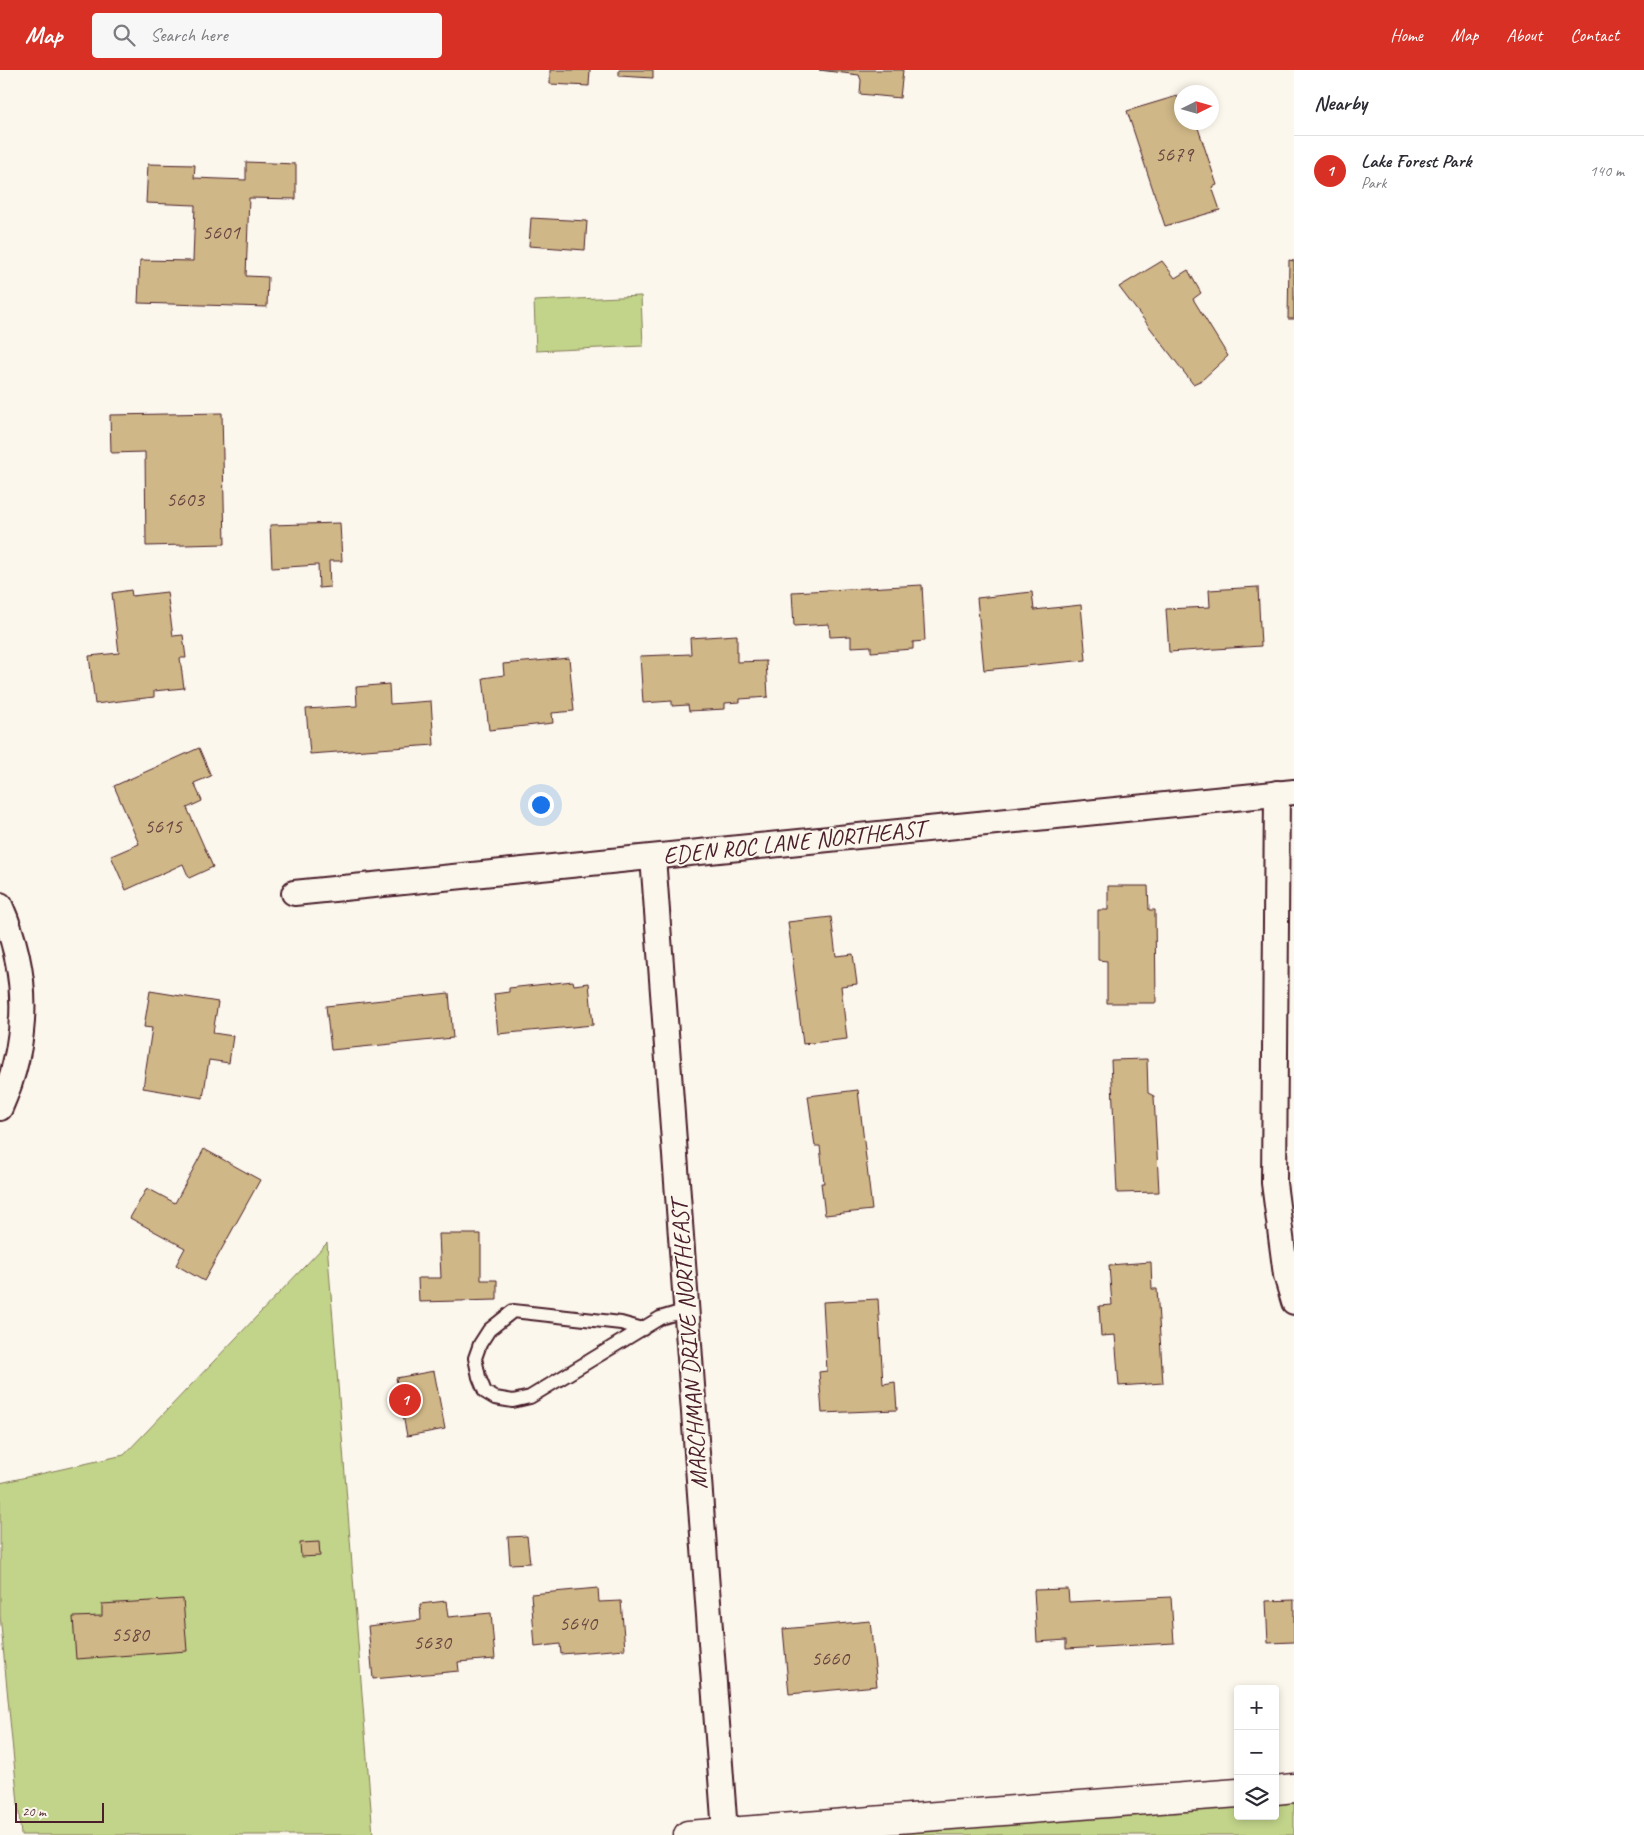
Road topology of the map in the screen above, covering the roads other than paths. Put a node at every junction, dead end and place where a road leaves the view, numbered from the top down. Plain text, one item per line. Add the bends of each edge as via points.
1 (1285, 793) edge
2 (653, 857) junction
3 (294, 893) dead end
4 (0, 905) edge
5 (0, 1108) edge
6 (1294, 1302) edge
7 (687, 1310) junction
8 (643, 1329) junction
9 (1294, 1788) edge
10 (1279, 1790) edge
11 (1234, 1792) edge
12 (725, 1832) junction
13 (688, 1835) edge

1 - 2 street, EDEN ROC LANE NORTHEAST
1 - 6 street via 1274,1183 1286,1275
2 - 3 street, EDEN ROC LANE NORTHEAST
2 - 7 street, MARCHMAN DRIVE NORTHEAST
4 - 5 street via 10,927 21,975 23,1016 20,1048
7 - 8 lane via 660,1318
7 - 12 street, MARCHMAN DRIVE NORTHEAST
8 - 8 lane via 530,1397 513,1401 494,1398 485,1392 479,1377 475,1358 480,1344 490,1330 513,1311 621,1323
9 - 10 street
11 - 12 street
12 - 13 street

